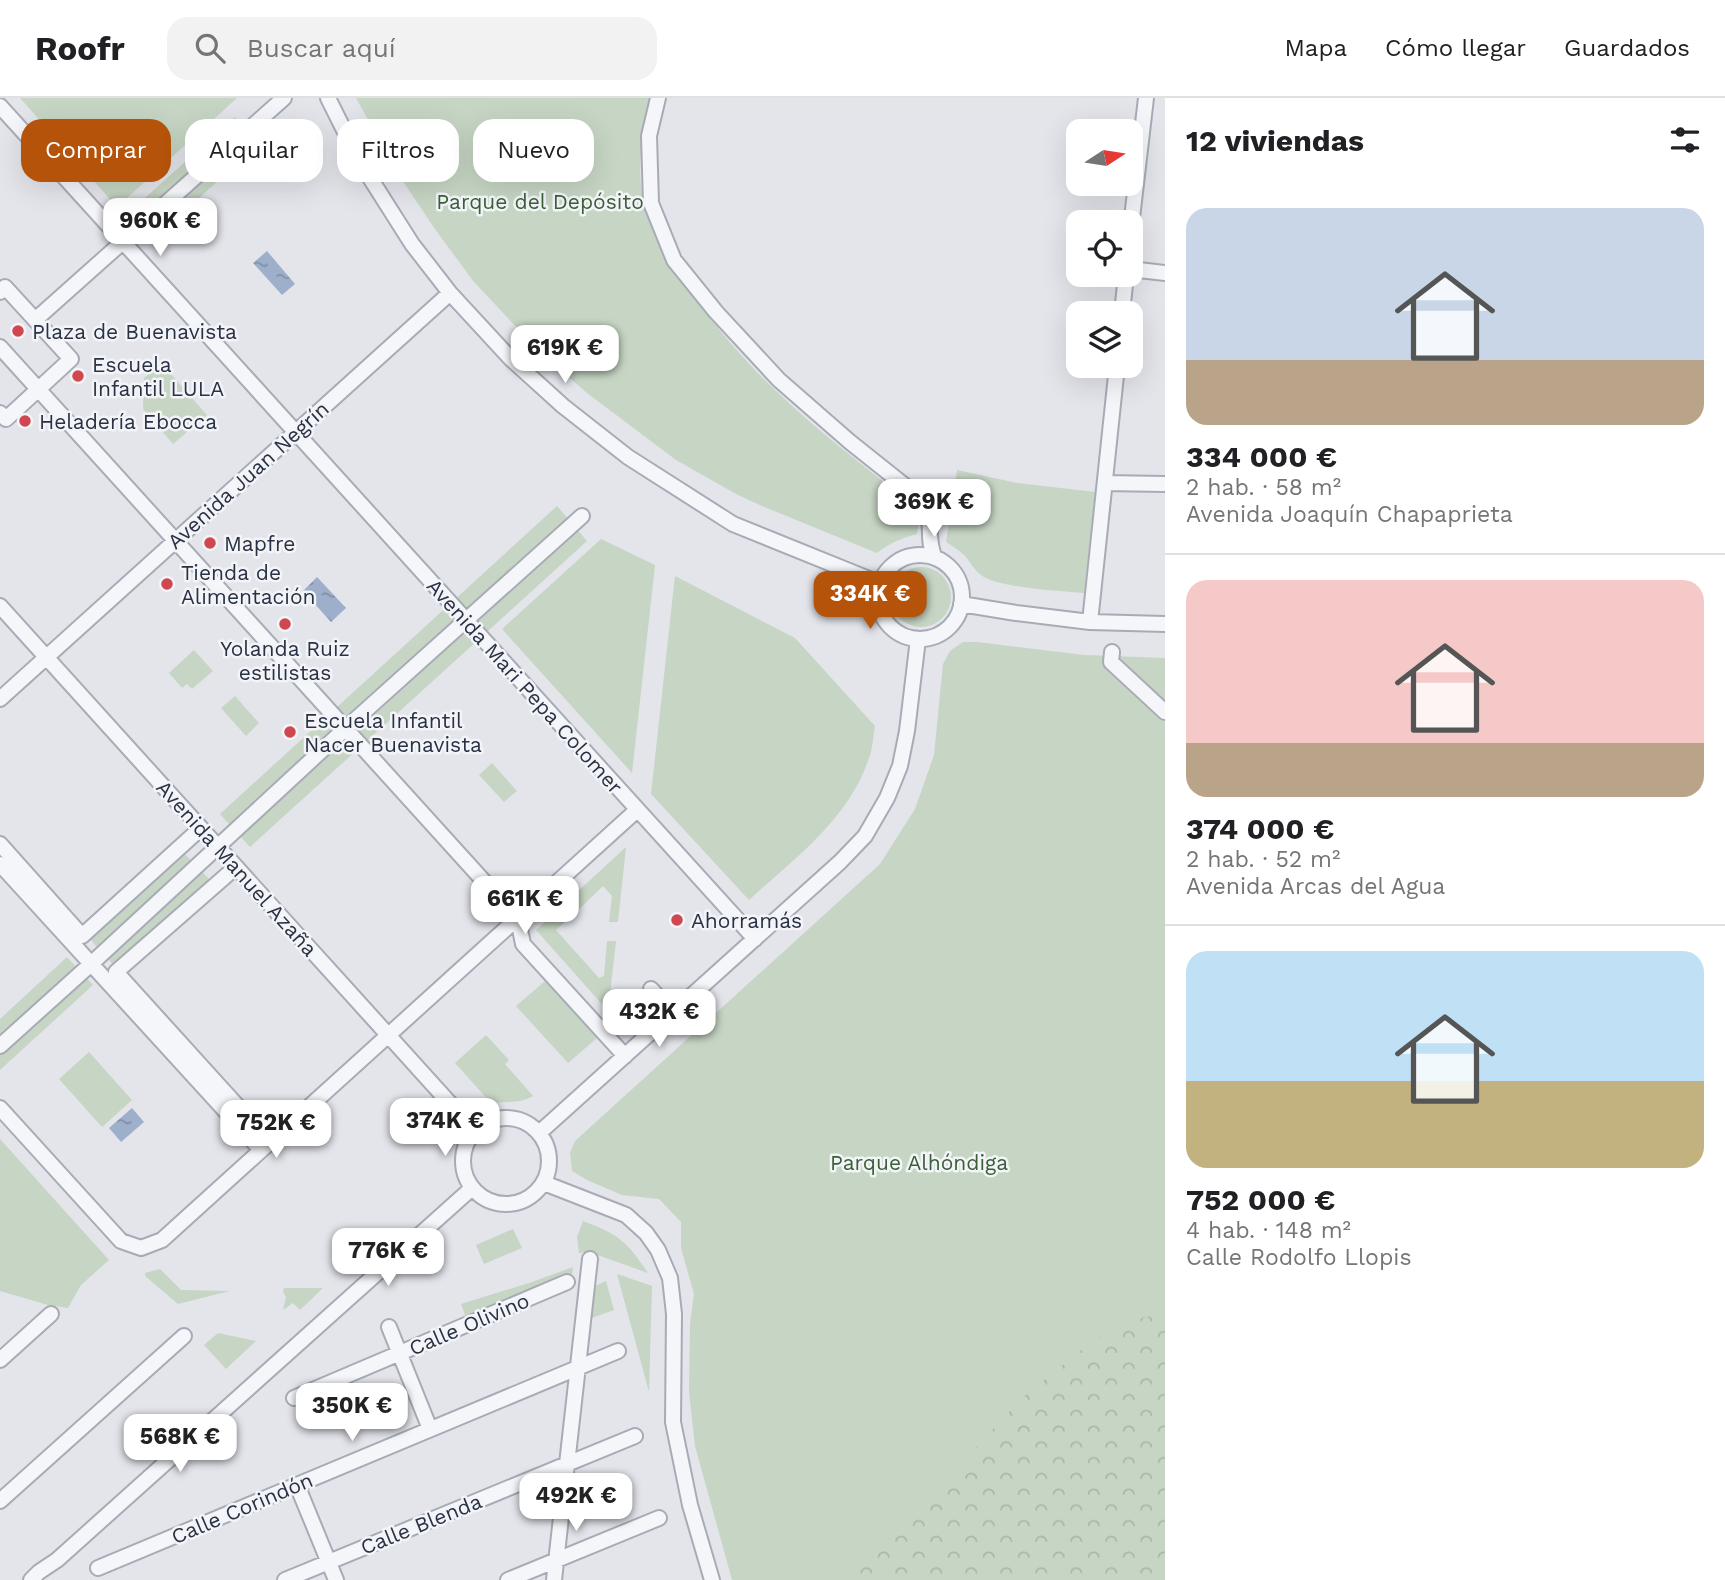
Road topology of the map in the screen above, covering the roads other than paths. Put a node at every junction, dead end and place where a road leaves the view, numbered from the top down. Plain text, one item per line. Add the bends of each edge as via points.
1 (284, 98) edge
2 (328, 98) edge
3 (658, 98) edge
4 (1146, 98) edge
5 (0, 106) edge
6 (1133, 210) edge
7 (122, 242) junction
8 (1143, 270) edge
9 (1165, 273) edge
10 (0, 292) edge
11 (450, 293) junction
12 (35, 320) junction
13 (0, 347) edge
14 (1116, 378) edge
15 (38, 389) junction
16 (0, 412) edge
17 (295, 433) junction
18 (1105, 483) junction
19 (1165, 484) edge
20 (582, 516) dead end
21 (176, 541) junction
22 (935, 558) junction
23 (879, 583) junction
24 (961, 604) junction
25 (0, 606) edge
26 (466, 621) junction
27 (1090, 622) junction
28 (1165, 624) edge
29 (918, 639) junction
30 (1112, 652) dead end
31 (46, 657) junction
32 (0, 699) edge
33 (1165, 712) edge
34 (346, 728) junction
35 (637, 810) junction
36 (201, 828) junction
37 (0, 844) edge
38 (218, 847) junction
39 (0, 864) edge
40 (236, 867) junction
41 (518, 919) junction
42 (755, 939) junction
43 (91, 964) junction
44 (651, 989) dead end
45 (673, 1013) junction
46 (389, 1036) junction
47 (0, 1046) edge
48 (625, 1056) junction
49 (0, 1108) edge
50 (474, 1130) junction
51 (540, 1133) junction
52 (266, 1146) junction
53 (544, 1183) junction
54 (472, 1188) junction
55 (590, 1259) dead end
56 (567, 1282) dead end
57 (51, 1314) dead end
58 (388, 1327) dead end
59 (184, 1336) dead end
60 (618, 1351) dead end
61 (399, 1353) junction
62 (0, 1360) edge
63 (578, 1367) junction
64 (294, 1398) dead end
65 (430, 1429) junction
66 (635, 1436) dead end
67 (567, 1464) junction
68 (297, 1485) junction
69 (0, 1501) edge
70 (659, 1518) dead end
71 (57, 1560) junction
72 (556, 1560) junction
73 (329, 1562) junction
74 (99, 1567) dead end
75 (31, 1580) edge
76 (45, 1580) edge
77 (285, 1580) edge
78 (337, 1580) edge
79 (508, 1580) edge
80 (554, 1580) edge
81 (712, 1580) edge

1 - 7 street
2 - 11 street via 386,206
3 - 22 street via 649,136 651,203 674,260 779,380 919,497 929,516
4 - 6 street
5 - 7 street, Avenida Mari Pepa Colomer
7 - 12 street
7 - 17 street, Avenida Mari Pepa Colomer
8 - 9 street
10 - 12 street via 5,287
11 - 17 street, Avenida Juan Negrín
11 - 23 street via 510,358 628,457 733,524
12 - 15 street via 71,359
13 - 15 street
14 - 18 street
15 - 16 street via 6,419
15 - 21 street
17 - 21 street, Avenida Juan Negrín
17 - 26 street, Avenida Mari Pepa Colomer
18 - 19 street
18 - 27 street
20 - 26 street
21 - 31 street, Avenida Juan Negrín
21 - 34 street
22 - 23 street via 909,556 896,561
22 - 24 street via 957,576
23 - 29 street via 879,609 885,621 894,630
24 - 27 street
24 - 29 street via 951,625 930,638
25 - 31 street, Avenida Manuel Azaña
26 - 34 street
26 - 35 street, Avenida Mari Pepa Colomer
27 - 28 street
29 - 42 street via 907,731 887,798 865,836
30 - 33 street via 1111,662
31 - 32 street, Avenida Juan Negrín
31 - 36 street, Avenida Manuel Azaña
34 - 38 street
34 - 41 street
35 - 41 street
35 - 42 street, Avenida Mari Pepa Colomer
36 - 37 street via 82,936
36 - 38 street, Avenida Manuel Azaña
38 - 40 street, Avenida Manuel Azaña
38 - 43 street
39 - 43 street
40 - 46 street, Avenida Manuel Azaña
40 - 52 street via 116,972
41 - 46 street
41 - 48 street via 523,944
42 - 45 street
43 - 47 street
43 - 52 street
44 - 45 street
45 - 48 street
46 - 50 street, Avenida Manuel Azaña
46 - 52 street
48 - 51 street
49 - 52 street via 121,1241 141,1248 163,1240
50 - 51 street via 499,1118 513,1118
50 - 54 street via 463,1153
51 - 53 street via 549,1156
53 - 54 street via 523,1202 510,1205 495,1204
53 - 81 street via 626,1215 658,1250 670,1278 673,1422
54 - 71 street
55 - 63 street
56 - 61 street, Calle Olivino
57 - 62 street
58 - 61 street
59 - 69 street
60 - 63 street, Calle Corindón
61 - 64 street, Calle Olivino
61 - 65 street
63 - 65 street, Calle Corindón
63 - 67 street
65 - 68 street, Calle Corindón
66 - 67 street, Calle Blenda
67 - 72 street
67 - 73 street, Calle Blenda
68 - 73 street
68 - 74 street, Calle Corindón
70 - 72 street
71 - 75 street
71 - 76 street
72 - 79 street
72 - 80 street
73 - 77 street, Calle Blenda
73 - 78 street

